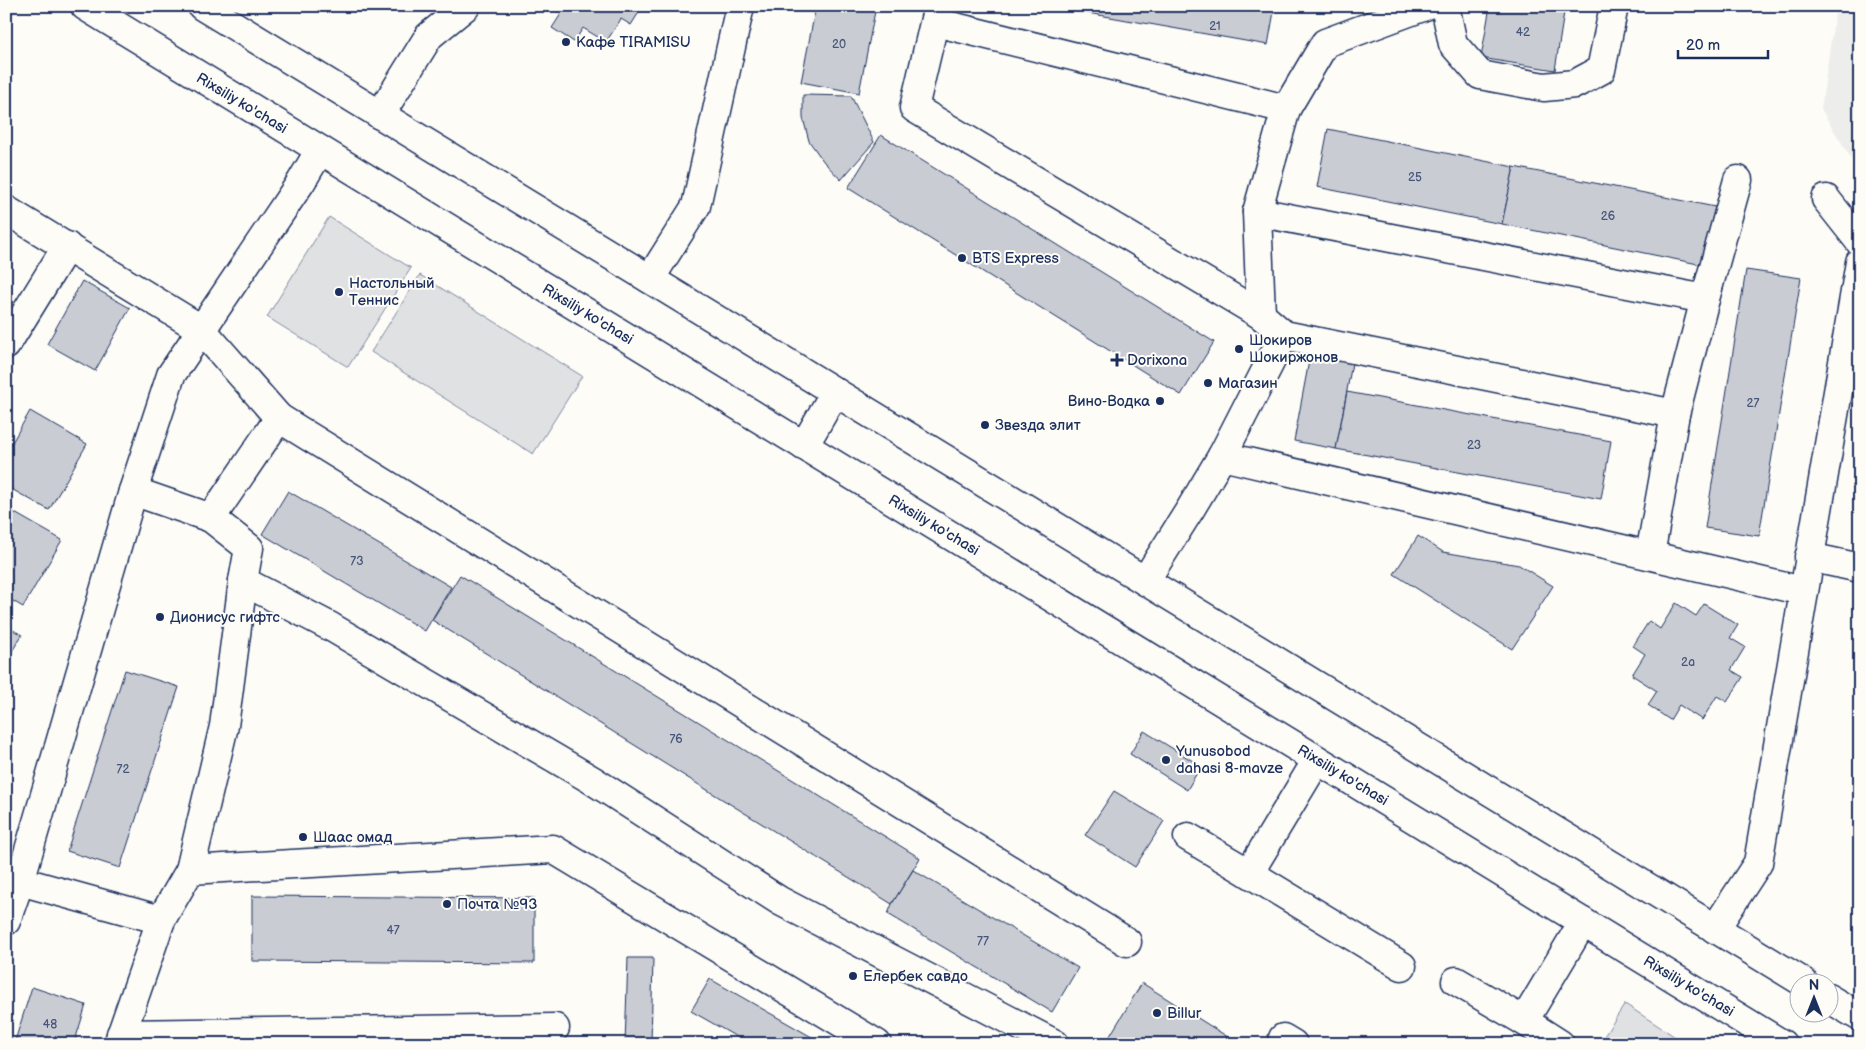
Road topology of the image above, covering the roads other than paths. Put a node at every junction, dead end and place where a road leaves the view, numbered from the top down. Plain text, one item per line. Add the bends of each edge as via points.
1 (85, 6) edge
2 (202, 6) edge
3 (466, 6) edge
4 (740, 6) edge
5 (1425, 6) edge
6 (1445, 6) edge
7 (1614, 6) edge
8 (937, 14) edge
9 (1286, 109) junction
10 (380, 115) junction
11 (320, 150) junction
12 (1738, 180) dead end
13 (1826, 200) dead end
14 (6, 210) edge
15 (1257, 212) junction
16 (1860, 242) edge
17 (67, 246) junction
18 (1860, 262) edge
19 (650, 279) junction
20 (1705, 299) junction
21 (1261, 315) junction
22 (201, 328) junction
23 (1284, 335) junction
24 (6, 345) edge
25 (835, 392) junction
26 (1675, 414) junction
27 (279, 418) junction
28 (804, 446) junction
29 (1222, 456) junction
30 (133, 491) junction
31 (211, 518) junction
32 (1650, 555) junction
33 (1809, 557) junction
34 (1860, 568) edge
35 (243, 581) junction
36 (1145, 581) junction
37 (1803, 591) junction
38 (1318, 760) junction
39 (1188, 837) dead end
40 (190, 870) junction
41 (1249, 873) junction
42 (20, 881) junction
43 (161, 920) junction
44 (6, 921) edge
45 (1583, 922) junction
46 (1715, 929) junction
47 (1127, 942) dead end
48 (1402, 966) dead end
49 (1788, 973) edge
50 (1456, 981) dead end
51 (1838, 1004) edge
52 (1860, 1017) edge
53 (1524, 1021) junction
54 (555, 1028) dead end
55 (119, 1039) edge
56 (878, 1044) edge
57 (1055, 1044) edge
58 (1560, 1044) edge
59 (1782, 1044) edge

1 - 11 main road, Rixsiliy ko'chasi
2 - 10 main road
3 - 10 main road via 429,36
4 - 19 main road via 696,206
5 - 9 main road via 1325,43
6 - 7 main road via 1453,44 1480,75 1544,87 1575,84 1600,70
8 - 9 main road
8 - 21 main road via 914,108
9 - 15 main road
10 - 19 main road
11 - 22 main road
11 - 28 main road, Rixsiliy ko'chasi
12 - 20 main road
13 - 16 main road
14 - 17 main road
15 - 20 main road
15 - 21 main road
17 - 22 main road
17 - 24 main road
18 - 33 main road
19 - 25 main road
20 - 26 main road
21 - 23 main road
22 - 27 main road
22 - 30 main road via 171,375
23 - 26 main road
23 - 29 main road
25 - 28 main road
25 - 36 main road
26 - 32 main road
27 - 31 main road
27 - 47 main road
28 - 38 main road, Rixsiliy ko'chasi
29 - 32 main road
29 - 36 main road
30 - 31 main road
30 - 42 main road
31 - 35 main road via 249,548
32 - 37 main road
33 - 34 main road
33 - 37 main road
35 - 40 main road via 224,726
35 - 57 main road via 331,627 583,775 780,901
36 - 46 main road
37 - 46 main road via 1758,863
38 - 41 main road
38 - 45 main road, Rixsiliy ko'chasi
39 - 41 main road
40 - 43 main road
40 - 56 main road via 554,849
41 - 48 main road
42 - 43 main road
42 - 44 main road
43 - 55 main road
45 - 53 main road
45 - 59 main road, Rixsiliy ko'chasi
46 - 49 main road
50 - 53 main road
51 - 52 main road
53 - 58 main road
54 - 55 main road

